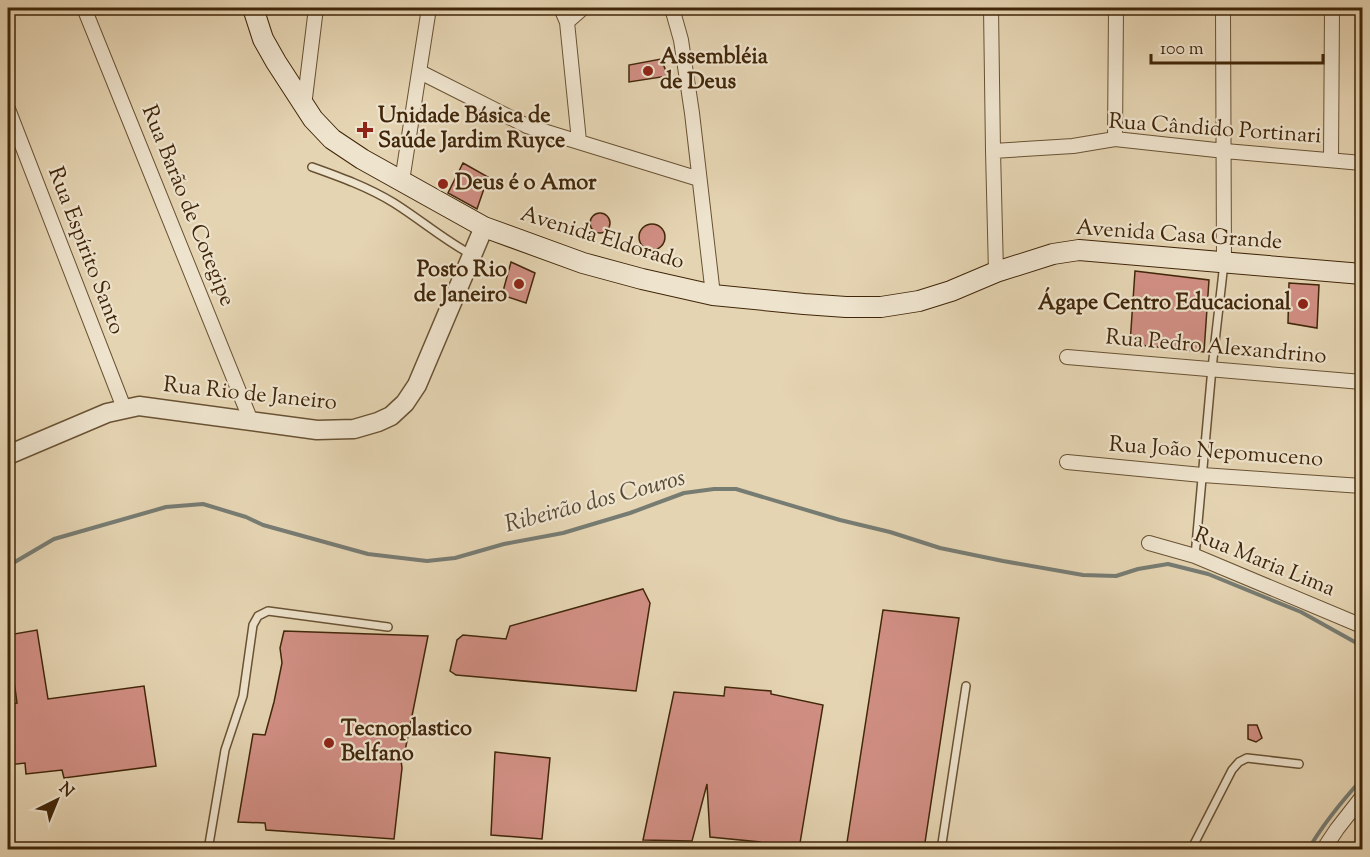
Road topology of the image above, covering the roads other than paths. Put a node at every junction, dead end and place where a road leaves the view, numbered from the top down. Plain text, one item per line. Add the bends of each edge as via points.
1 (84, 8) edge
2 (253, 8) edge
3 (316, 8) edge
4 (429, 8) edge
5 (561, 8) edge
6 (583, 8) edge
7 (672, 8) edge
8 (991, 8) edge
9 (1116, 8) edge
10 (1223, 8) edge
11 (1332, 8) edge
12 (567, 22) junction
13 (420, 72) junction
14 (304, 106) junction
15 (8, 109) edge
16 (1115, 139) junction
17 (579, 141) junction
18 (993, 151) junction
19 (1225, 151) junction
20 (1331, 159) junction
21 (1362, 163) edge
22 (312, 167) dead end
23 (699, 179) junction
24 (402, 181) junction
25 (483, 227) junction
26 (472, 255) junction
27 (1224, 262) junction
28 (996, 272) junction
29 (1362, 274) edge
30 (713, 295) junction
31 (1067, 357) dead end
32 (1212, 368) junction
33 (1362, 382) edge
34 (124, 408) junction
35 (251, 421) junction
36 (8, 455) edge
37 (1067, 462) dead end
38 (1202, 475) junction
39 (1362, 486) edge
40 (1149, 543) dead end
41 (1195, 556) junction
42 (1362, 626) edge
43 (388, 627) dead end
44 (966, 686) dead end
45 (1299, 764) dead end
46 (1362, 797) edge
47 (208, 849) edge
48 (940, 849) edge
49 (1191, 849) edge
50 (1323, 849) edge

1 - 35 street, Rua Barão de Cotegipe
2 - 14 main road, Avenida Eldorado via 263,39
3 - 14 street
4 - 13 street
5 - 12 street
6 - 12 street
7 - 23 street via 681,40
8 - 18 street
9 - 16 street
10 - 19 street
11 - 20 street
12 - 17 street
13 - 17 street via 527,126
13 - 24 street
14 - 24 main road, Avenida Eldorado via 324,131 345,148
15 - 34 street, Rua Espírito Santo
16 - 18 street, Rua Cândido Portinari
16 - 19 street, Rua Cândido Portinari
17 - 23 street
18 - 28 street
19 - 20 street, Rua Cândido Portinari
19 - 27 street
20 - 21 street, Rua Cândido Portinari
22 - 26 lane via 354,182 393,203
23 - 30 street
24 - 25 main road, Avenida Eldorado
25 - 26 street, Rua Rio de Janeiro
25 - 30 main road, Avenida Eldorado via 583,263
26 - 35 street, Rua Rio de Janeiro via 417,385 391,416 354,429 326,430
27 - 28 main road, Avenida Casa Grande via 1079,250
27 - 29 main road, Avenida Casa Grande
27 - 32 lane
28 - 30 main road, Avenida Casa Grande via 919,301 881,307
31 - 32 street, Rua Pedro Alexandrino
32 - 33 street, Rua Pedro Alexandrino
32 - 38 lane
34 - 35 street, Rua Rio de Janeiro via 139,406
34 - 36 street, Rua Rio de Janeiro
37 - 38 street, Rua João Nepomuceno
38 - 39 street, Rua João Nepomuceno
38 - 41 lane
40 - 41 street, Rua Maria Lima
41 - 42 street, Rua Maria Lima
43 - 47 lane via 268,611 258,616 253,625 243,696 225,750
44 - 48 lane
45 - 49 lane via 1247,758 1239,762
46 - 50 street

